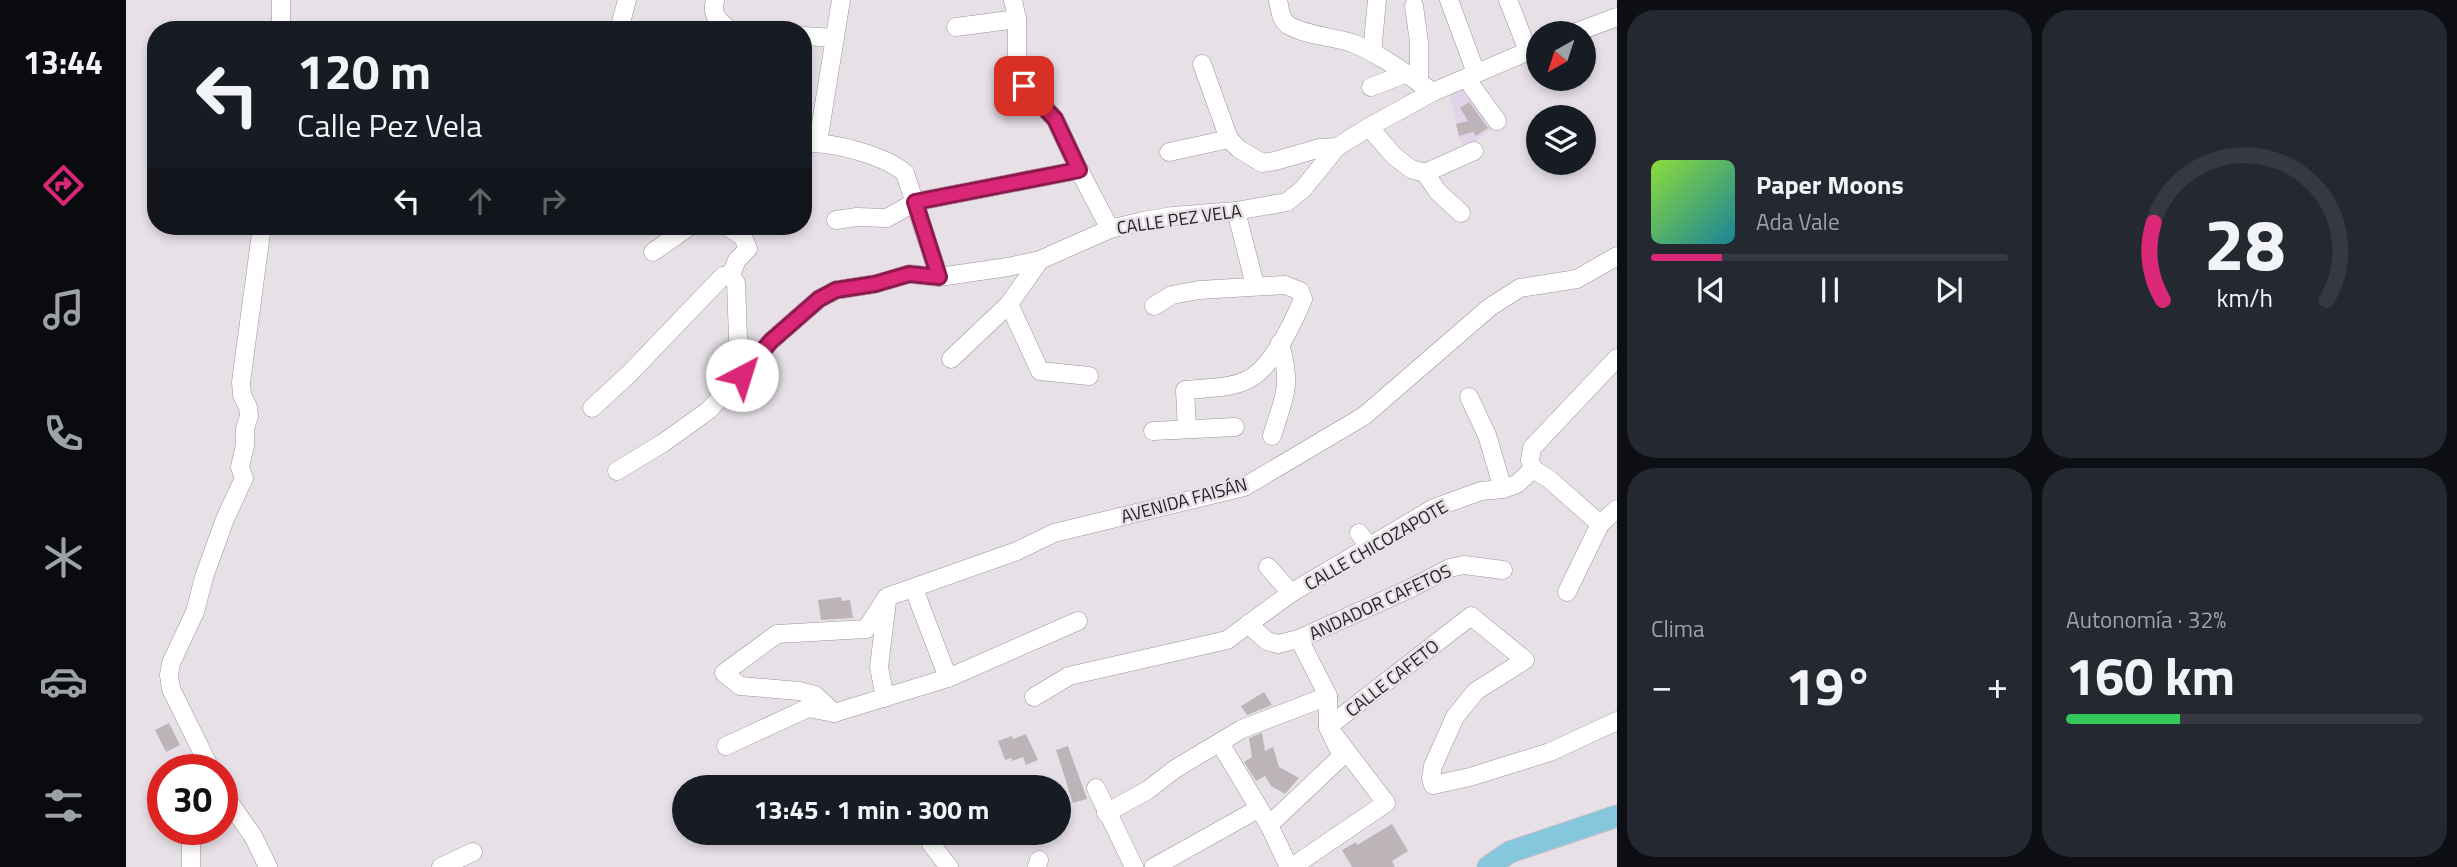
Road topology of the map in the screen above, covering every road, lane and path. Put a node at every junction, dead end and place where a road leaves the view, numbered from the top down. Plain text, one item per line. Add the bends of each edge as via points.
1 (281, 0) edge
2 (627, 0) edge
3 (715, 0) edge
4 (841, 0) edge
5 (1013, 0) edge
6 (1278, 0) edge
7 (1377, 0) edge
8 (1449, 0) edge
9 (1508, 0) edge
10 (1414, 6) dead end
11 (1617, 18) edge
12 (1017, 19) junction
13 (281, 21) edge
14 (621, 21) edge
15 (721, 21) edge
16 (1596, 25) edge
17 (956, 27) dead end
18 (1526, 35) edge
19 (812, 37) edge
20 (835, 38) junction
21 (1526, 52) edge
22 (1372, 53) junction
23 (1202, 64) dead end
24 (1471, 75) junction
25 (1419, 83) junction
26 (1371, 87) dead end
27 (1497, 121) dead end
28 (1369, 127) junction
29 (812, 139) edge
30 (1229, 139) junction
31 (812, 143) edge
32 (1337, 147) junction
33 (1474, 151) dead end
34 (1169, 152) dead end
35 (1079, 170) junction
36 (1425, 173) junction
37 (915, 202) junction
38 (1236, 211) junction
39 (1461, 213) dead end
40 (835, 220) dead end
41 (1110, 229) junction
42 (261, 235) edge
43 (677, 235) edge
44 (740, 235) edge
45 (653, 252) dead end
46 (1617, 256) edge
47 (1040, 260) junction
48 (731, 275) junction
49 (939, 277) junction
50 (1255, 285) junction
51 (1009, 304) junction
52 (1154, 306) dead end
53 (1280, 343) junction
54 (1617, 358) edge
55 (951, 359) dead end
56 (742, 375) junction
57 (1089, 376) dead end
58 (1469, 397) dead end
59 (592, 408) dead end
60 (1235, 426) dead end
61 (1187, 429) junction
62 (1153, 431) dead end
63 (1272, 436) dead end
64 (1533, 469) junction
65 (617, 471) dead end
66 (1503, 489) junction
67 (1617, 509) edge
68 (1600, 524) junction
69 (1359, 533) dead end
70 (1370, 547) junction
71 (1268, 567) dead end
72 (1503, 570) dead end
73 (914, 589) junction
74 (1567, 592) dead end
75 (1292, 593) junction
76 (887, 597) junction
77 (1079, 621) dead end
78 (1248, 624) junction
79 (1299, 639) junction
80 (948, 678) junction
81 (1328, 696) junction
82 (1034, 697) dead end
83 (886, 698) junction
84 (834, 713) junction
85 (1617, 721) edge
86 (1328, 727) junction
87 (1220, 743) junction
88 (726, 746) dead end
89 (203, 754) edge
90 (1096, 788) dead end
91 (1258, 809) junction
92 (1106, 813) junction
93 (238, 815) edge
94 (1617, 816) edge
95 (1269, 825) junction
96 (191, 845) edge
97 (931, 845) edge
98 (473, 852) dead end
99 (191, 867) edge
100 (268, 867) edge
101 (441, 867) edge
102 (949, 867) edge
103 (1134, 867) edge
104 (1154, 867) edge
105 (1290, 867) edge
106 (1488, 867) edge

1 - 13 street
2 - 14 street
3 - 15 street via 713,9
4 - 20 street
5 - 12 street
6 - 22 street via 1286,24
7 - 22 street
8 - 24 street
9 - 18 street
10 - 25 street
11 - 16 street
12 - 17 street
12 - 35 street via 1017,69 1024,86 1055,119
19 - 20 street
20 - 29 street
21 - 24 street, CALLE PEZ VELA
22 - 25 street
23 - 30 street
24 - 25 street, CALLE PEZ VELA
24 - 27 street
25 - 26 street
25 - 28 street, CALLE PEZ VELA
28 - 32 street, CALLE PEZ VELA
28 - 36 street via 1394,156
30 - 32 street via 1262,163
30 - 34 street
31 - 37 street via 896,164 905,173
32 - 38 street, CALLE PEZ VELA via 1287,202
33 - 36 street
35 - 37 street
35 - 41 street
36 - 39 street
37 - 40 street via 887,218
37 - 49 street
38 - 41 street, CALLE PEZ VELA via 1173,216
38 - 50 street
41 - 47 street, CALLE PEZ VELA
42 - 89 street via 241,382 249,416 240,467 244,478 169,675 171,689
43 - 45 street
44 - 48 street via 748,249
46 - 73 street, AVENIDA FAISÁN via 1577,279 1520,288 1490,307 1364,416 1244,487 1054,533
47 - 49 street, CALLE PEZ VELA
47 - 51 street
48 - 56 street via 736,284
48 - 59 street via 723,276
49 - 56 street, CALLE PEZ VELA via 909,274 836,290 771,341
50 - 52 street via 1172,295
50 - 53 street via 1284,285 1300,291 1303,299
51 - 55 street
51 - 57 street via 1040,371
53 - 61 street via 1248,380 1185,390
53 - 63 street via 1288,386
54 - 64 street via 1532,449
56 - 65 street, CALLE PEZ VELA via 709,410
58 - 66 street via 1488,435
60 - 61 street
61 - 62 street
64 - 66 street, CALLE CHICOZAPOTE via 1517,484
64 - 68 street
66 - 70 street, CALLE CHICOZAPOTE via 1481,491 1434,508
67 - 68 street
68 - 74 street
69 - 70 street
70 - 75 street, CALLE CHICOZAPOTE
71 - 75 street
72 - 79 street, ANDADOR CAFETOS via 1464,565 1450,568
73 - 76 street, AVENIDA FAISÁN
73 - 80 street
75 - 78 street, CALLE CHICOZAPOTE
76 - 83 street via 879,667
76 - 84 street via 866,629 776,634 724,673 740,686 814,695
77 - 80 street
78 - 79 street via 1267,641 1278,644
78 - 82 street, CALLE CHICOZAPOTE via 1227,640 1069,676
79 - 81 street
80 - 83 street
81 - 86 street
81 - 87 street via 1242,729
83 - 84 street
84 - 88 street via 808,708
85 - 86 street, CALLE CAFETO via 1550,752 1433,785 1433,766 1455,717 1476,691 1525,660 1471,616
86 - 95 street, CALLE CAFETO via 1342,756
86 - 105 street via 1386,803
87 - 91 street
87 - 92 street
90 - 92 street
91 - 95 street
91 - 104 street
92 - 103 street
93 - 100 street
94 - 106 main road via 1510,852
95 - 105 street
96 - 99 street
97 - 102 street
98 - 101 street

